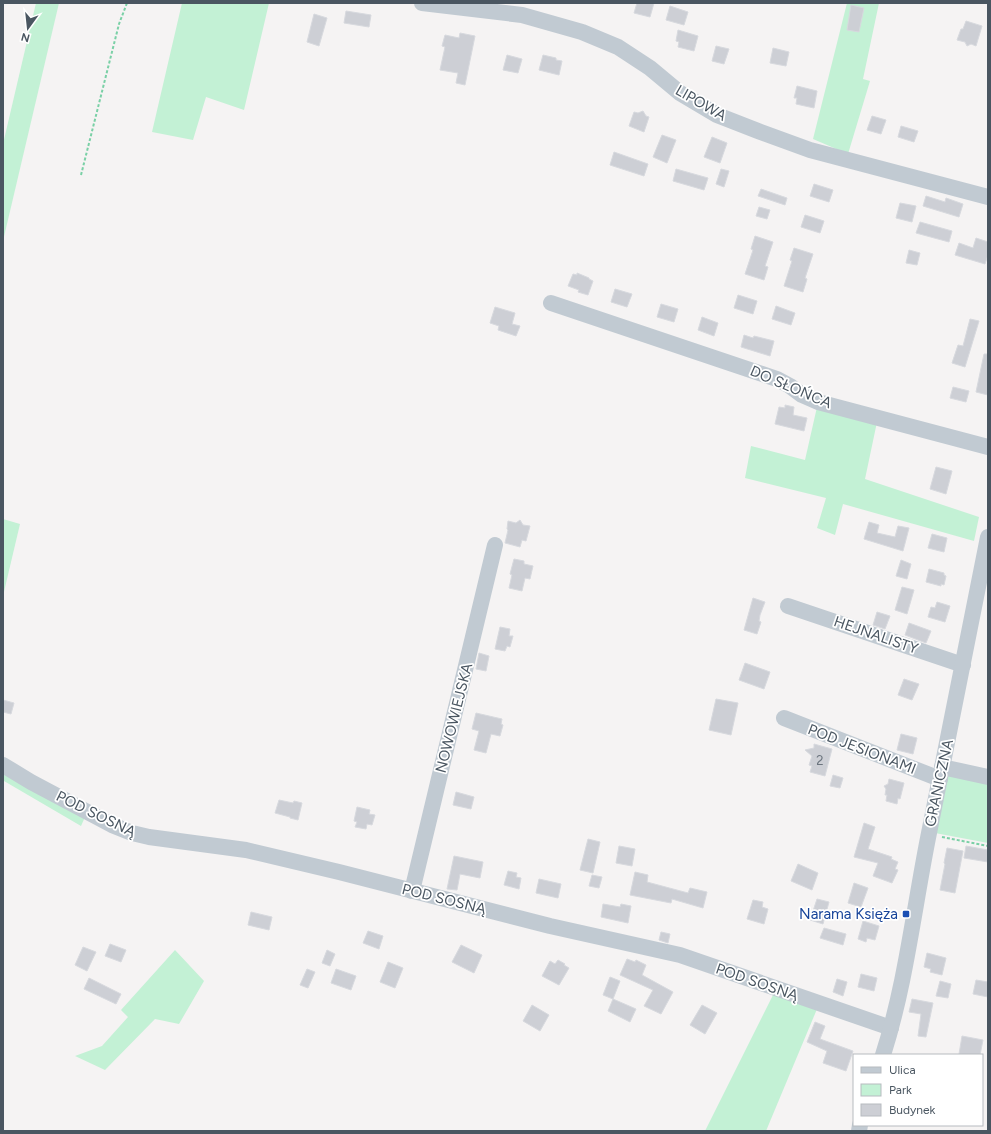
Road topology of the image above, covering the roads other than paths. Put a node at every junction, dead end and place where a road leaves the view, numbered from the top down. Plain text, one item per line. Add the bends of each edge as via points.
1 (422, 3) edge
2 (988, 197) edge
3 (551, 303) dead end
4 (988, 448) edge
5 (988, 537) edge
6 (495, 545) dead end
7 (788, 606) dead end
8 (963, 665) junction
9 (784, 718) dead end
10 (3, 765) edge
11 (941, 773) junction
12 (988, 777) edge
13 (412, 891) junction
14 (891, 1028) junction
15 (883, 1054) edge

1 - 2 street, LIPOWA via 522,15 582,32 618,47 650,68 680,93 717,115 810,150
3 - 4 street, DO SŁOŃCA via 777,378 802,395 818,402
5 - 8 street, GRANICZNA
6 - 13 street, NOWOWIEJSKA
7 - 8 street, HEJNALISTY
8 - 11 street, GRANICZNA
9 - 11 street, POD JESIONAMI
10 - 13 street, POD SOSNĄ via 112,825 132,833 149,838 246,850
11 - 12 street, POD JESIONAMI
11 - 14 street, GRANICZNA
13 - 14 street, POD SOSNĄ via 680,955
14 - 15 street, GRANICZNA

